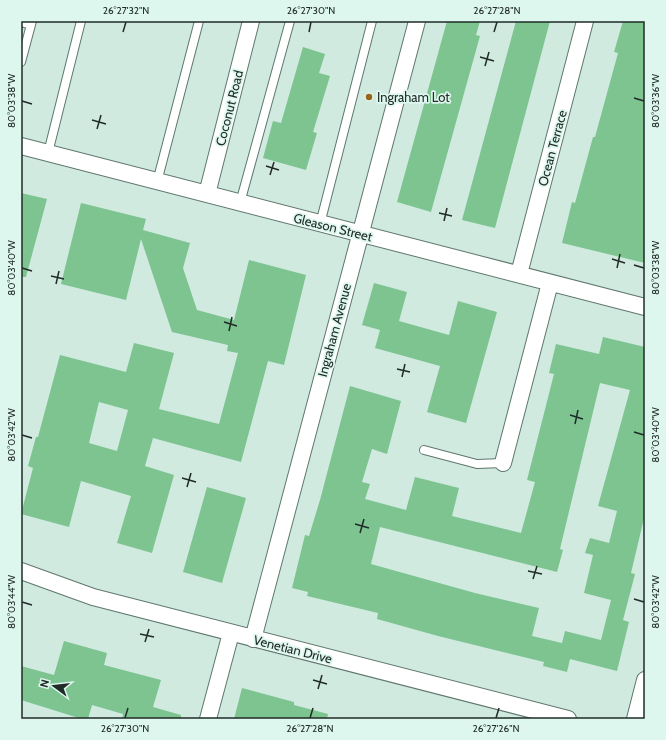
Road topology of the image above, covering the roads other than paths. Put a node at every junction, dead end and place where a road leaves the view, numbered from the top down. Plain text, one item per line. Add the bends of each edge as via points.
1 (81, 21) edge
2 (199, 21) edge
3 (251, 21) edge
4 (290, 21) edge
5 (372, 21) edge
6 (416, 21) edge
7 (585, 21) edge
8 (21, 22) edge
9 (32, 23) edge
10 (21, 62) edge
11 (21, 146) edge
12 (48, 153) junction
13 (157, 182) junction
14 (207, 194) junction
15 (240, 203) junction
16 (320, 224) junction
17 (360, 234) junction
18 (519, 274) junction
19 (550, 283) junction
20 (645, 307) edge
21 (424, 450) dead end
22 (503, 463) joint
23 (21, 571) edge
24 (231, 633) junction
25 (253, 638) junction
26 (645, 680) edge
27 (540, 716) edge
28 (208, 719) edge
29 (568, 719) edge
30 (635, 719) edge

1 - 12 lane
2 - 13 lane
3 - 14 street, Coconut Road
4 - 15 lane
5 - 16 lane
6 - 17 street, Ingraham Avenue
7 - 18 street, Ocean Terrace
8 - 9 lane
9 - 10 lane
11 - 12 street, Gleason Street
12 - 13 street, Gleason Street
13 - 14 street, Gleason Street
14 - 15 street, Gleason Street
15 - 16 street, Gleason Street
16 - 17 street, Gleason Street
17 - 18 street, Gleason Street
17 - 25 street, Ingraham Avenue
18 - 19 street, Gleason Street
19 - 20 street, Gleason Street
19 - 22 street
21 - 22 lane via 477,464
23 - 24 street, Venetian Drive via 93,597
24 - 25 street, Venetian Drive
24 - 28 street
25 - 27 street, Venetian Drive
26 - 30 street
27 - 29 street, Venetian Drive

